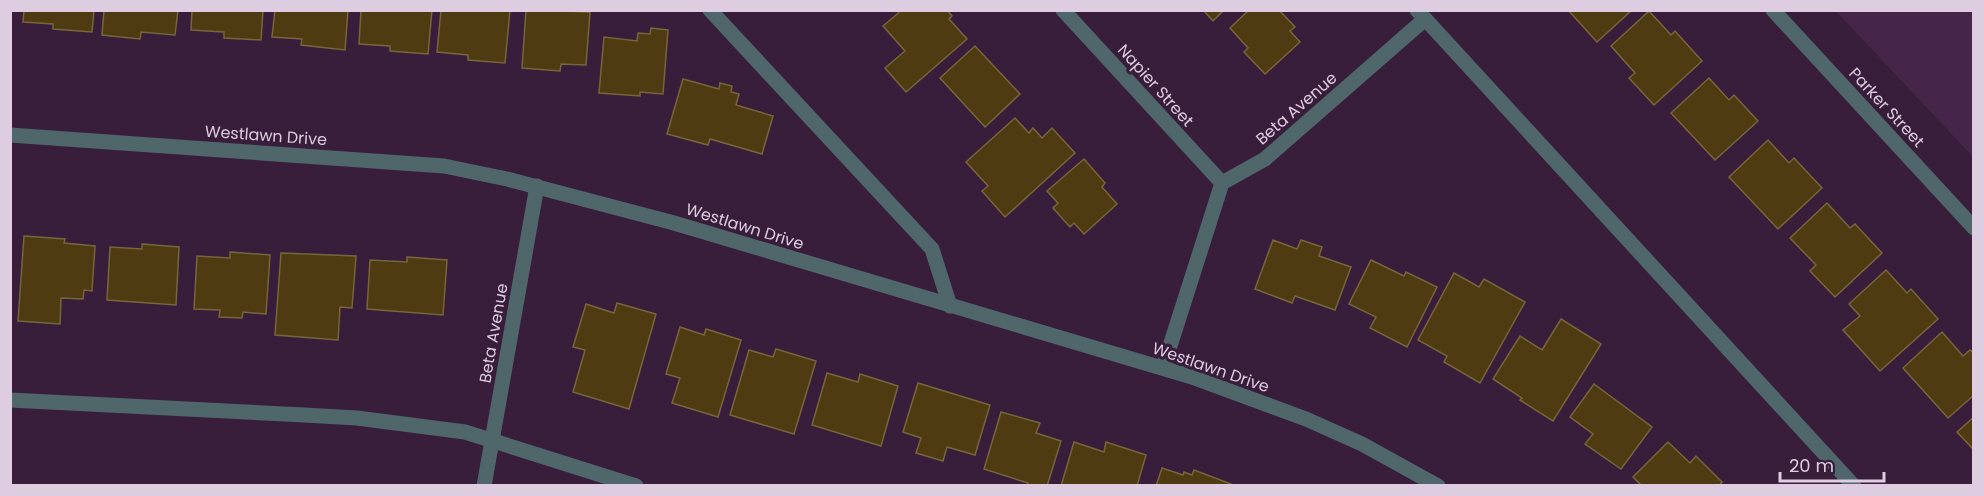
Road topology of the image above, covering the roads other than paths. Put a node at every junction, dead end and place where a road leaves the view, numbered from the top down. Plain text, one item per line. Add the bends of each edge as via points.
1 (710, 10) edge
2 (1063, 10) edge
3 (1773, 10) edge
4 (1421, 15) edge
5 (10, 135) edge
6 (1222, 183) junction
7 (537, 186) junction
8 (1974, 228) edge
9 (950, 306) junction
10 (1163, 368) junction
11 (10, 400) edge
12 (493, 441) junction
13 (484, 486) edge
14 (636, 486) edge
15 (1438, 486) edge
16 (1854, 486) edge

1 - 9 street via 932,249
2 - 6 street, Napier Street
3 - 8 street, Parker Street
4 - 6 street, Beta Avenue via 1266,159
4 - 16 street
5 - 7 street, Westlawn Drive via 444,166
6 - 10 street
7 - 9 street, Westlawn Drive
7 - 12 street, Beta Avenue
9 - 10 street, Westlawn Drive
10 - 15 street, Westlawn Drive via 1306,419 1362,444
11 - 12 street via 357,418 465,432
12 - 13 street, Beta Avenue
12 - 14 street

